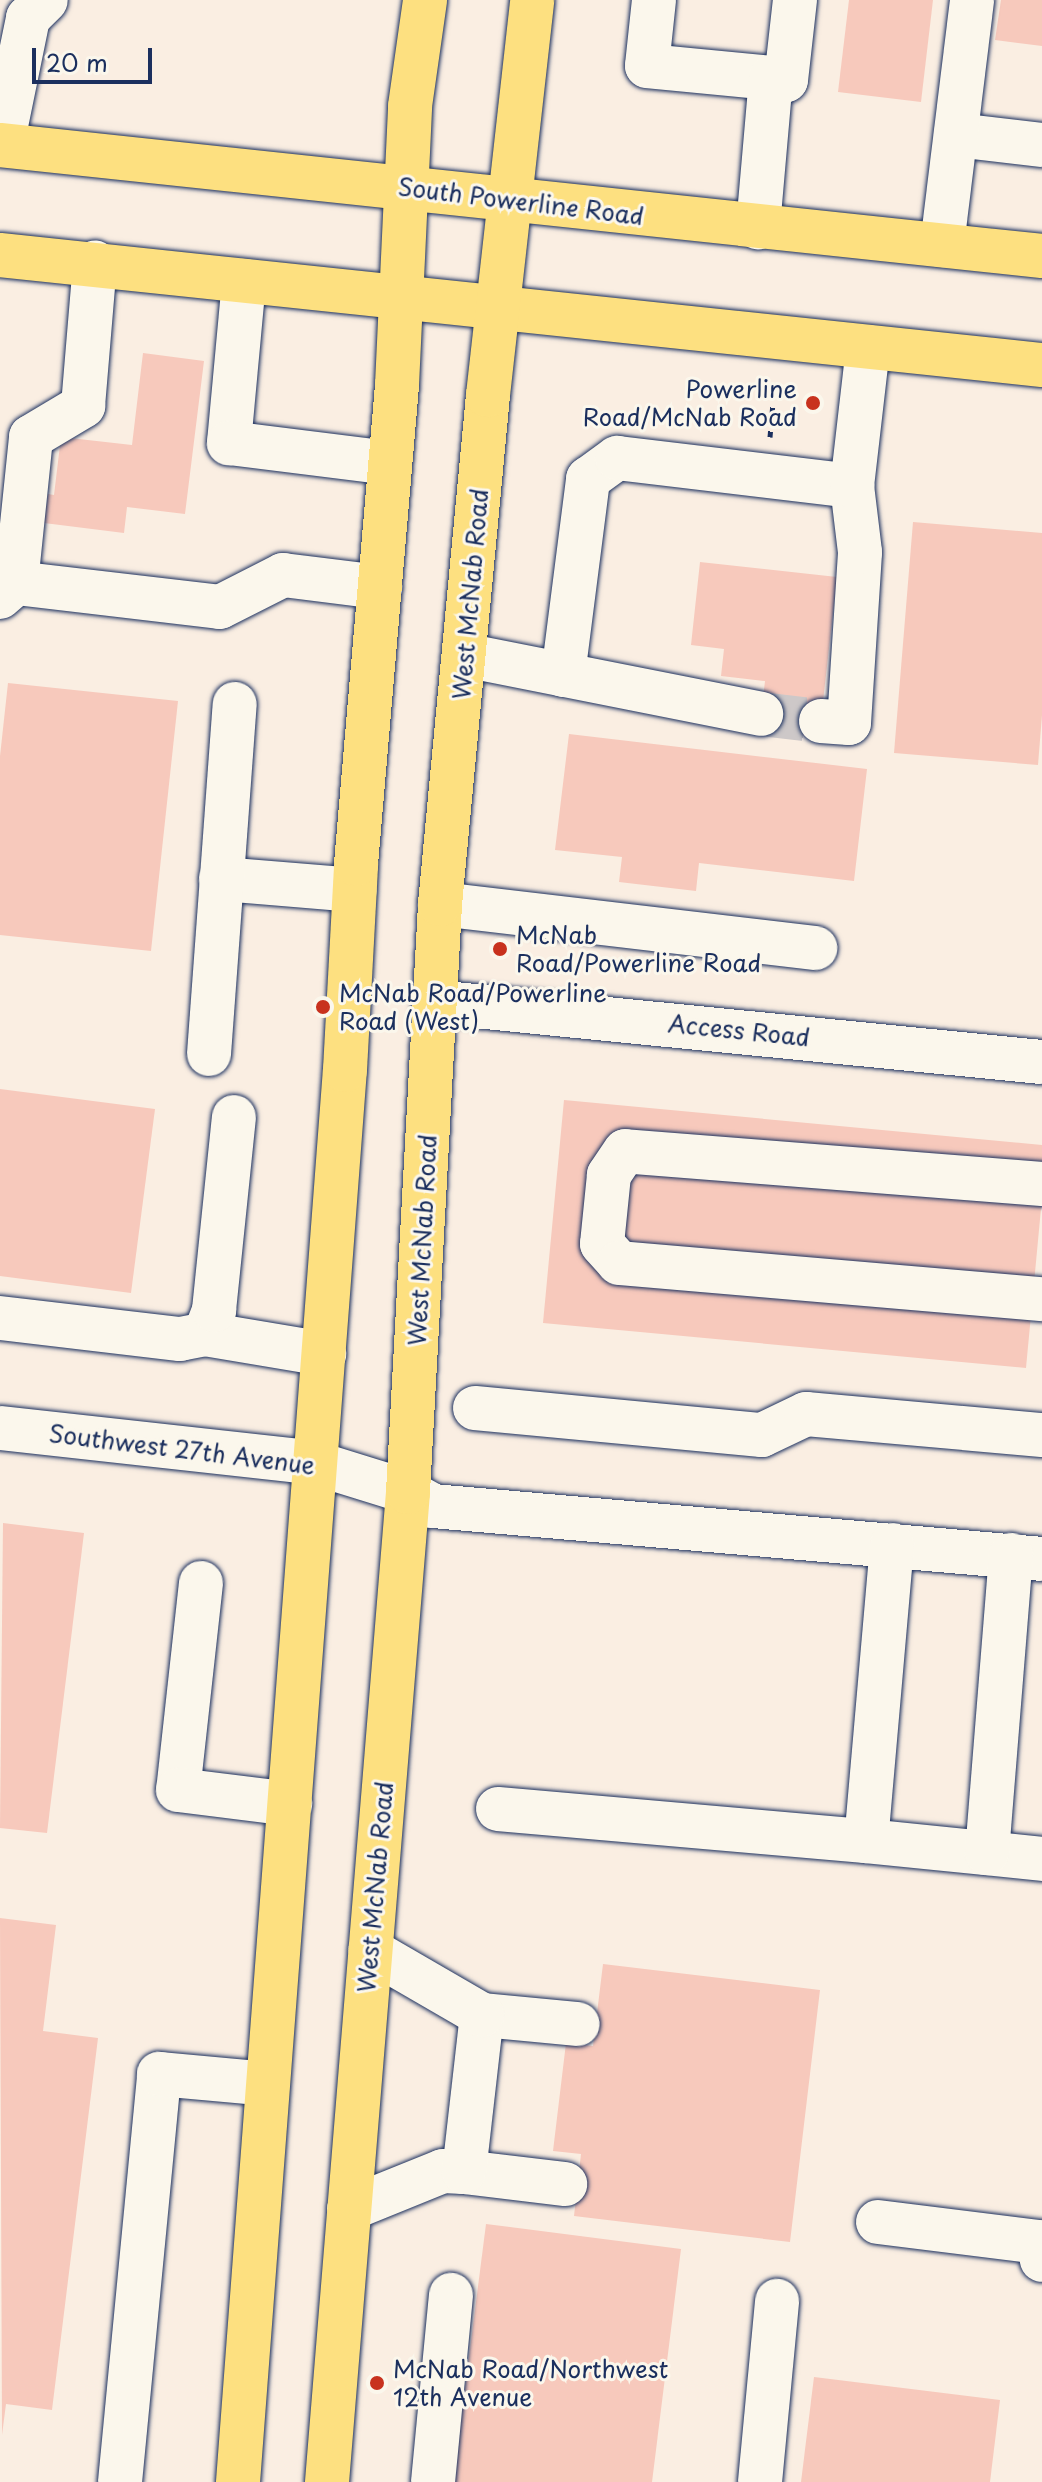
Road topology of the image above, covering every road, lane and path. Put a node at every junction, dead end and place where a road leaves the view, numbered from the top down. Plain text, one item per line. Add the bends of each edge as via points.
1 (46, 0) edge
2 (425, 0) edge
3 (532, 0) edge
4 (654, 0) edge
5 (795, 0) edge
6 (972, 0) edge
7 (771, 78) junction
8 (956, 135) junction
9 (1, 145) edge
10 (1042, 145) edge
11 (406, 187) junction
12 (509, 199) junction
13 (758, 227) junction
14 (942, 245) junction
15 (0, 255) edge
16 (1042, 256) edge
17 (95, 263) junction
18 (244, 281) junction
19 (401, 299) junction
20 (498, 309) junction
21 (868, 347) junction
22 (1042, 365) edge
23 (773, 402) dead end
24 (769, 443) dead end
25 (390, 463) junction
26 (852, 486) junction
27 (380, 587) junction
28 (8, 590) edge
29 (464, 655) junction
30 (563, 675) junction
31 (235, 704) dead end
32 (761, 714) tunnel mouth
33 (821, 721) tunnel mouth
34 (221, 879) junction
35 (355, 890) junction
36 (440, 904) junction
37 (815, 948) dead end
38 (435, 1002) junction
39 (209, 1054) dead end
40 (1042, 1062) edge
41 (234, 1117) dead end
42 (1042, 1184) edge
43 (1042, 1299) edge
44 (0, 1318) edge
45 (205, 1334) junction
46 (324, 1354) junction
47 (475, 1408) dead end
48 (0, 1428) edge
49 (1042, 1435) edge
50 (315, 1463) junction
51 (408, 1492) junction
52 (892, 1545) junction
53 (1026, 1557) edge
54 (201, 1583) dead end
55 (290, 1804) junction
56 (498, 1809) dead end
57 (866, 1841) junction
58 (987, 1853) junction
59 (1042, 1859) edge
60 (370, 1950) junction
61 (482, 2015) junction
62 (578, 2024) dead end
63 (268, 2084) junction
64 (464, 2172) junction
65 (565, 2184) dead end
66 (349, 2209) junction
67 (878, 2222) dead end
68 (1042, 2260) edge
69 (451, 2295) dead end
70 (777, 2301) dead end
71 (120, 2482) edge
72 (238, 2482) edge
73 (327, 2482) edge
74 (433, 2482) edge
75 (760, 2482) edge

1 - 9 street via 28,18
2 - 11 main road via 410,106
3 - 12 main road, West McNab Road
4 - 7 street via 647,66
5 - 7 street via 786,80
6 - 8 street
7 - 13 street
8 - 10 street
8 - 14 street
9 - 11 main road, South Powerline Road
11 - 12 main road, South Powerline Road
11 - 19 main road
12 - 13 main road, South Powerline Road
12 - 20 main road, West McNab Road
13 - 14 main road, South Powerline Road
14 - 16 main road, South Powerline Road
15 - 17 main road
17 - 18 main road
17 - 28 street via 83,406 31,437
18 - 19 main road
18 - 25 street via 229,443
19 - 20 main road
19 - 25 main road
20 - 21 main road
20 - 29 main road, West McNab Road
21 - 22 main road
21 - 26 street
23 - 24 path
25 - 27 main road
26 - 30 street via 617,458 588,479
26 - 33 street via 860,552 849,723
27 - 28 street via 283,575 220,607
27 - 35 main road
29 - 30 street
29 - 36 main road, West McNab Road
30 - 32 street
31 - 34 street
34 - 35 street
34 - 39 street
35 - 46 main road
36 - 37 street
36 - 38 main road, West McNab Road
38 - 40 street, Access Road
38 - 51 main road, West McNab Road
41 - 45 street via 214,1310
42 - 43 street via 625,1151 609,1175 602,1244 619,1263
44 - 45 street via 180,1339
45 - 46 street
46 - 50 main road
47 - 49 street via 762,1435 806,1414
48 - 50 street, Southwest 27th Avenue
50 - 51 street, Southwest 27th Avenue
50 - 55 main road
51 - 52 street, Southwest 27th Avenue via 433,1506
51 - 60 main road, West McNab Road
52 - 53 street, Southwest 27th Avenue
52 - 57 street
53 - 58 street
54 - 55 street via 178,1790
55 - 63 main road
56 - 57 street
57 - 58 street
58 - 59 street
60 - 61 street
60 - 66 main road, West McNab Road
61 - 62 street
61 - 64 street
63 - 71 street via 159,2074
63 - 72 main road
64 - 65 street
64 - 66 street via 443,2171
66 - 73 main road, West McNab Road
67 - 68 street via 1039,2242
69 - 74 street
70 - 75 street

